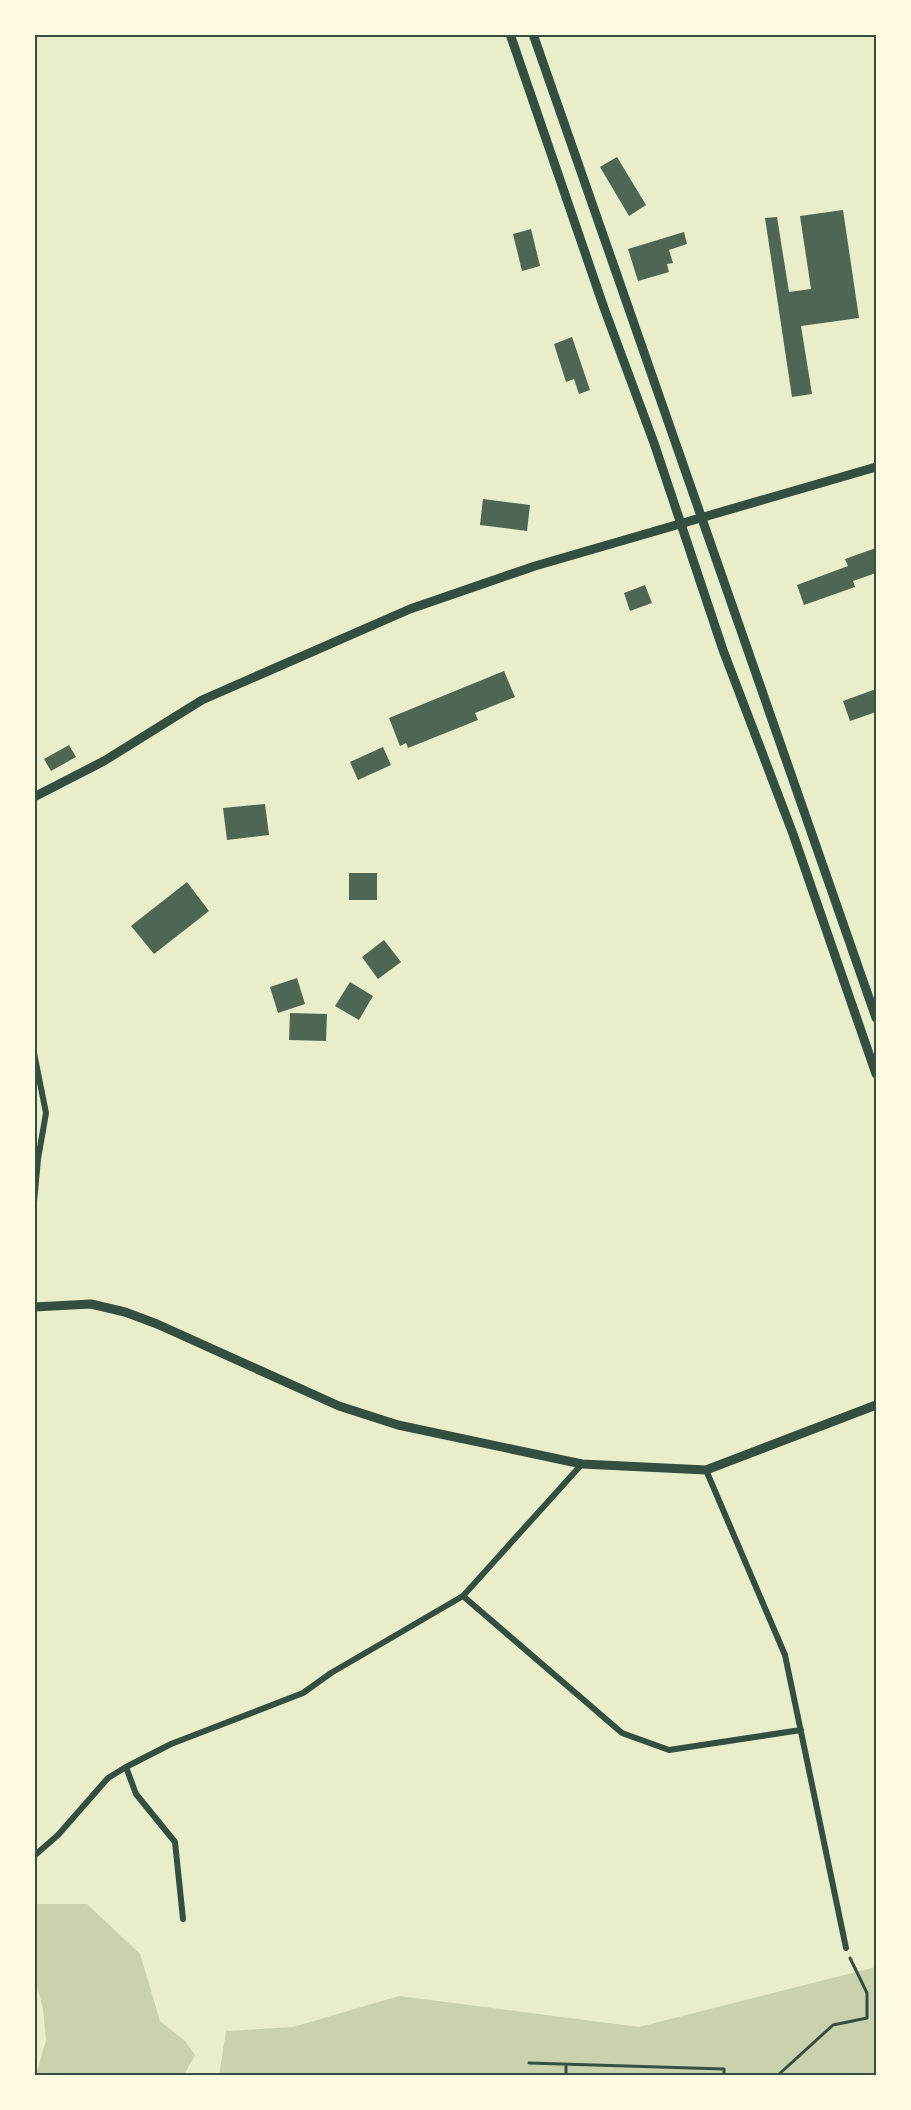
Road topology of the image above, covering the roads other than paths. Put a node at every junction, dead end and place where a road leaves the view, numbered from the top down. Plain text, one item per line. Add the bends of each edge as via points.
1 (510, 34) edge
2 (533, 34) edge
3 (876, 467) edge
4 (703, 517) junction
5 (681, 523) junction
6 (34, 797) edge
7 (876, 1018) edge
8 (34, 1053) edge
9 (876, 1074) edge
10 (34, 1202) edge
11 (34, 1307) edge
12 (876, 1406) edge
13 (582, 1464) junction
14 (706, 1470) junction
15 (463, 1596) junction
16 (801, 1731) junction
17 (126, 1767) junction
18 (34, 1856) edge
19 (183, 1919) dead end
20 (846, 1948) road end

1 - 5 street
2 - 4 street
3 - 4 street
4 - 5 street
4 - 7 street
5 - 6 street via 535,566 410,609 202,700 104,761
5 - 9 street
8 - 10 street via 46,1113
11 - 13 street via 91,1304 125,1312 339,1406 398,1425
12 - 14 street
13 - 14 street
13 - 15 street
14 - 16 street via 785,1655
15 - 16 street via 622,1733 669,1750
15 - 17 street via 303,1693 171,1744
16 - 20 street
17 - 18 street via 108,1778
17 - 19 street via 136,1794 175,1842

